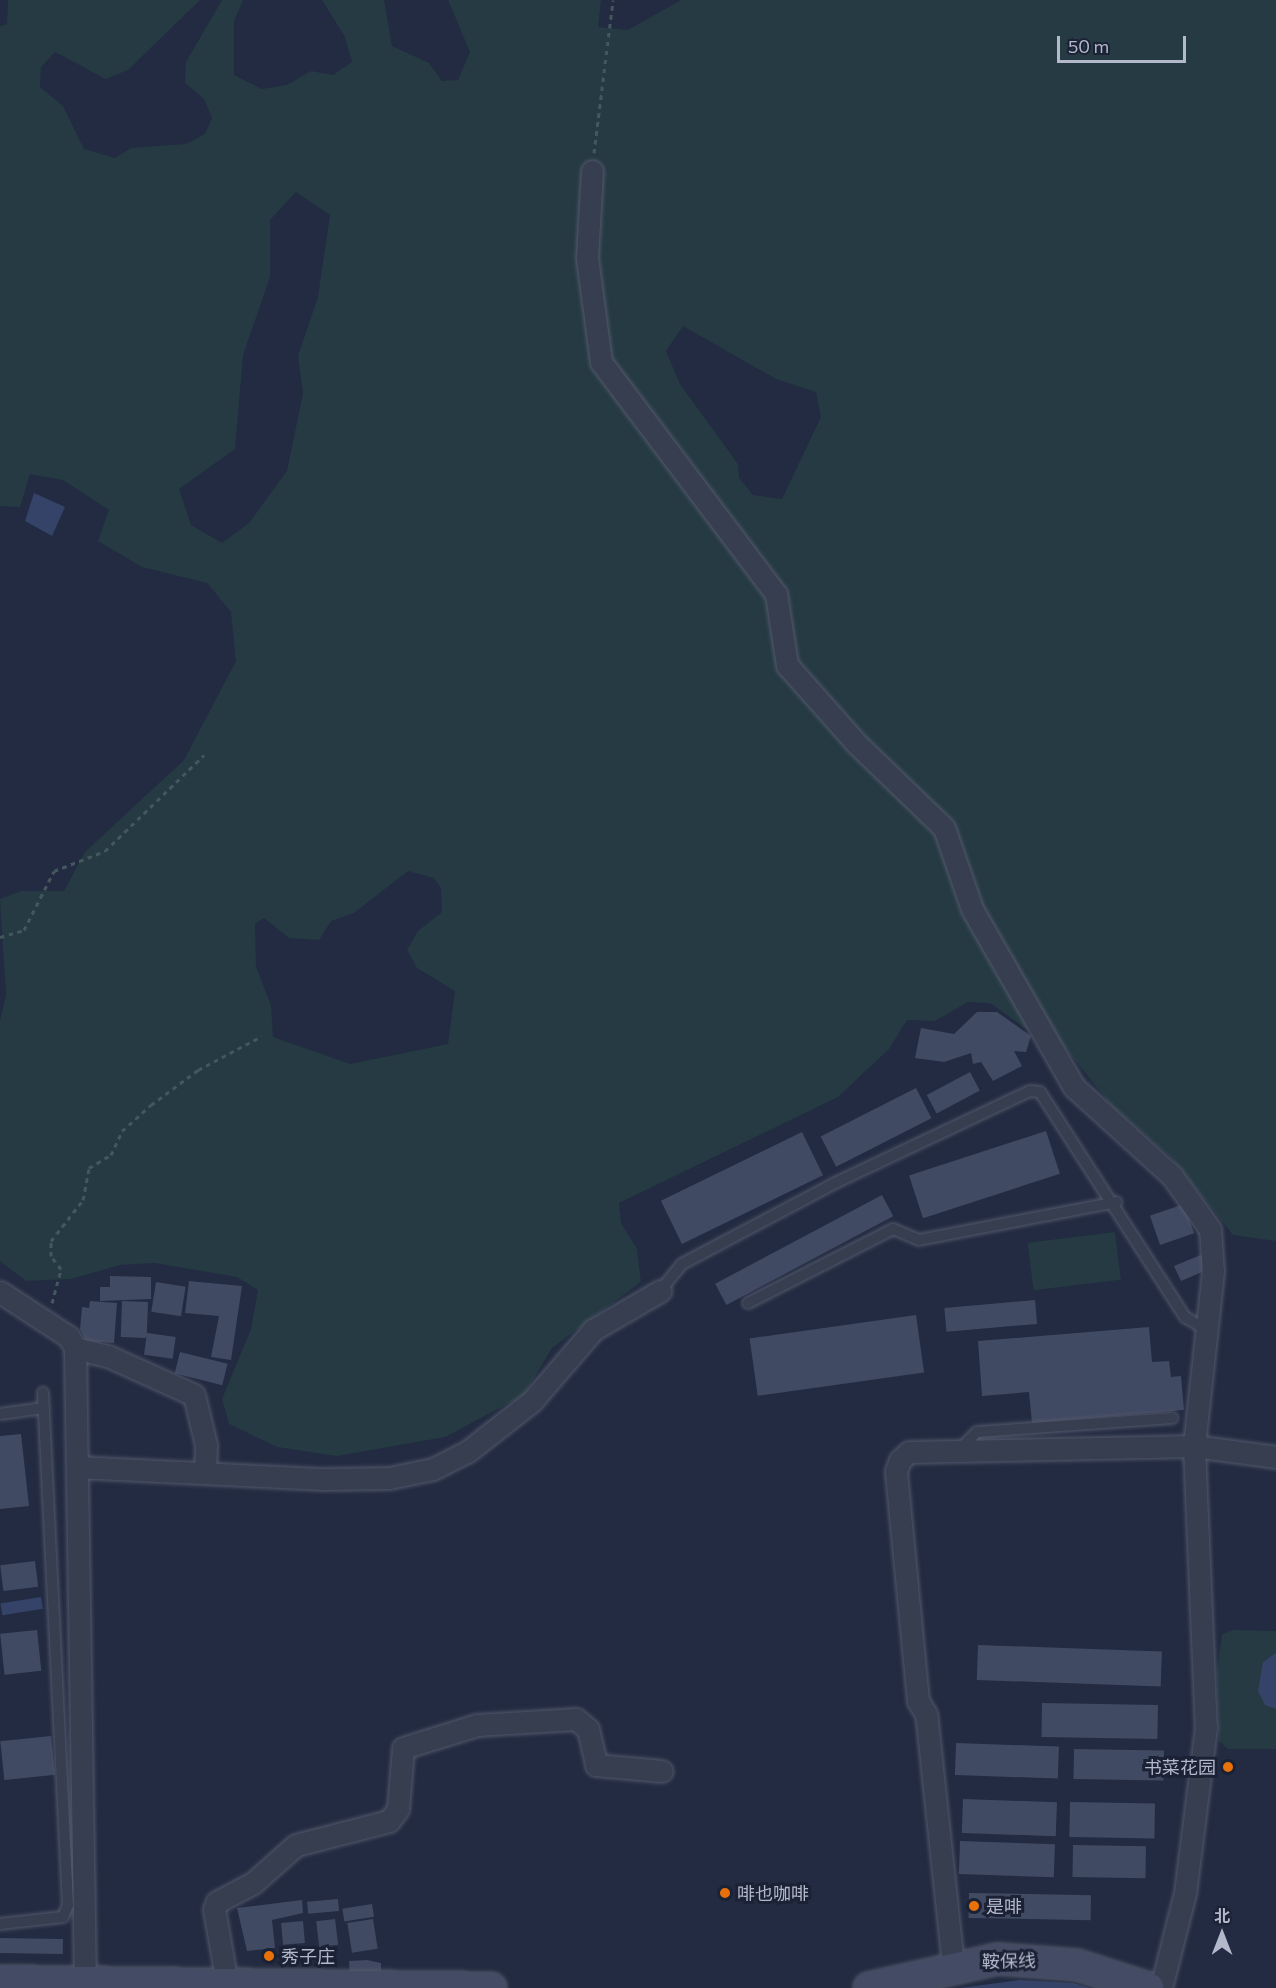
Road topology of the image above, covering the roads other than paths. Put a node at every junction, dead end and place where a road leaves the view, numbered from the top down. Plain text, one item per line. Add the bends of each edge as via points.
1 (592, 171) road end
2 (1116, 1202) junction
3 (660, 1291) joint
4 (0, 1292) edge
5 (748, 1303) dead end
6 (1203, 1328) junction
7 (75, 1348) junction
8 (43, 1393) dead end
9 (44, 1408) junction
10 (0, 1414) edge
11 (1173, 1418) dead end
12 (1194, 1446) junction
13 (957, 1453) junction
14 (1276, 1457) edge
15 (77, 1467) junction
16 (205, 1472) junction
17 (662, 1771) dead end
18 (0, 1924) edge
19 (953, 1965) junction
20 (0, 1981) edge
21 (85, 1982) junction
22 (227, 1983) junction
23 (315, 1986) edge
24 (491, 1988) edge
25 (869, 1988) edge
26 (1148, 1988) edge
27 (1161, 1988) edge

1 - 6 street via 587,258 601,362 776,594 787,664 856,744 944,828 972,909 1074,1087 1172,1176 1210,1229 1213,1271
2 - 3 lane via 1050,1100 1030,1091 875,1163 682,1264
2 - 5 lane via 919,1240 893,1229
2 - 6 lane via 1185,1317
3 - 16 street via 593,1330 532,1401 467,1452 433,1469 390,1478 325,1479
4 - 7 street via 69,1337
6 - 12 street
7 - 15 street
7 - 16 street via 108,1356 194,1395 206,1445
8 - 9 lane
9 - 10 lane
9 - 18 lane via 68,1905 63,1917
11 - 13 lane via 977,1432
12 - 13 street
12 - 14 street
12 - 27 street via 1206,1727 1185,1893
13 - 19 street via 909,1452 896,1470
15 - 16 street
15 - 21 street
17 - 22 street via 596,1765 588,1729 576,1719 477,1725 403,1748 398,1809 389,1821 296,1845 253,1883 217,1902 214,1909
19 - 25 main road, 鞍保线
19 - 26 main road, 鞍保线 via 1032,1959 1077,1965
20 - 21 main road
21 - 22 main road
22 - 23 main road
23 - 24 main road

